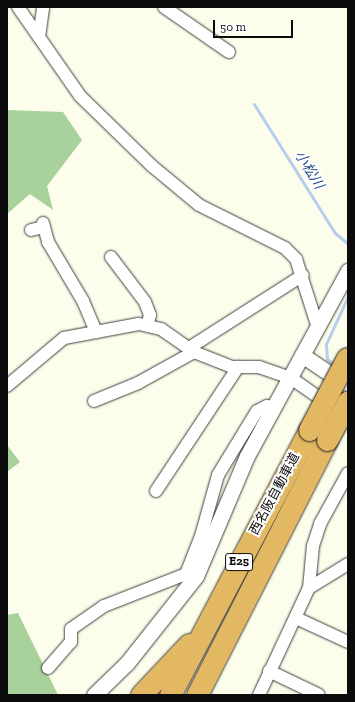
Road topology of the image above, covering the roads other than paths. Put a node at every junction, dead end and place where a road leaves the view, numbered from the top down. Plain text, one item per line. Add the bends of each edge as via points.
1 (18, 7) edge
2 (44, 7) edge
3 (164, 7) edge
4 (39, 37) junction
5 (229, 52) dead end
6 (31, 230) dead end
7 (111, 257) dead end
8 (348, 271) edge
9 (303, 275) junction
10 (317, 325) junction
11 (146, 326) junction
12 (96, 332) junction
13 (191, 350) junction
14 (302, 355) junction
15 (348, 357) edge
16 (238, 367) junction
17 (291, 378) junction
18 (7, 386) edge
19 (348, 386) edge
20 (94, 401) dead end
21 (348, 401) edge
22 (274, 409) junction
23 (348, 420) edge
24 (348, 473) edge
25 (156, 491) dead end
26 (348, 564) edge
27 (310, 588) junction
28 (296, 618) junction
29 (206, 626) junction
30 (345, 638) edge
31 (48, 668) dead end
32 (269, 671) junction
33 (94, 695) edge
34 (141, 695) edge
35 (170, 695) edge
36 (197, 695) edge
37 (259, 695) edge
38 (319, 695) edge

1 - 4 street
2 - 4 street
3 - 5 street
4 - 9 street via 80,96 152,166 199,205 285,248 296,259
6 - 12 street via 43,225 48,242 83,301
7 - 11 street via 145,302 150,315
8 - 10 street
9 - 10 street
9 - 13 street
10 - 14 street
11 - 12 street
11 - 13 street via 161,329
12 - 18 street via 64,338
13 - 16 street
13 - 20 street via 138,383
14 - 17 street
14 - 19 street
15 - 29 highway, 西名阪自動車道 / E25, bridge
16 - 17 street via 259,367
16 - 25 street
17 - 22 street
17 - 23 street
21 - 36 highway, 西名阪自動車道 / E25, bridge
22 - 31 street via 267,406 257,411 218,475 201,536 186,574 104,606 71,629 72,642
22 - 33 street via 222,510 196,576 127,663
24 - 27 street via 320,524 313,546
26 - 27 street
27 - 28 street
28 - 30 street
28 - 32 street
29 - 34 highway
29 - 35 highway, 西名阪自動車道 / E25
32 - 37 street
32 - 38 street

